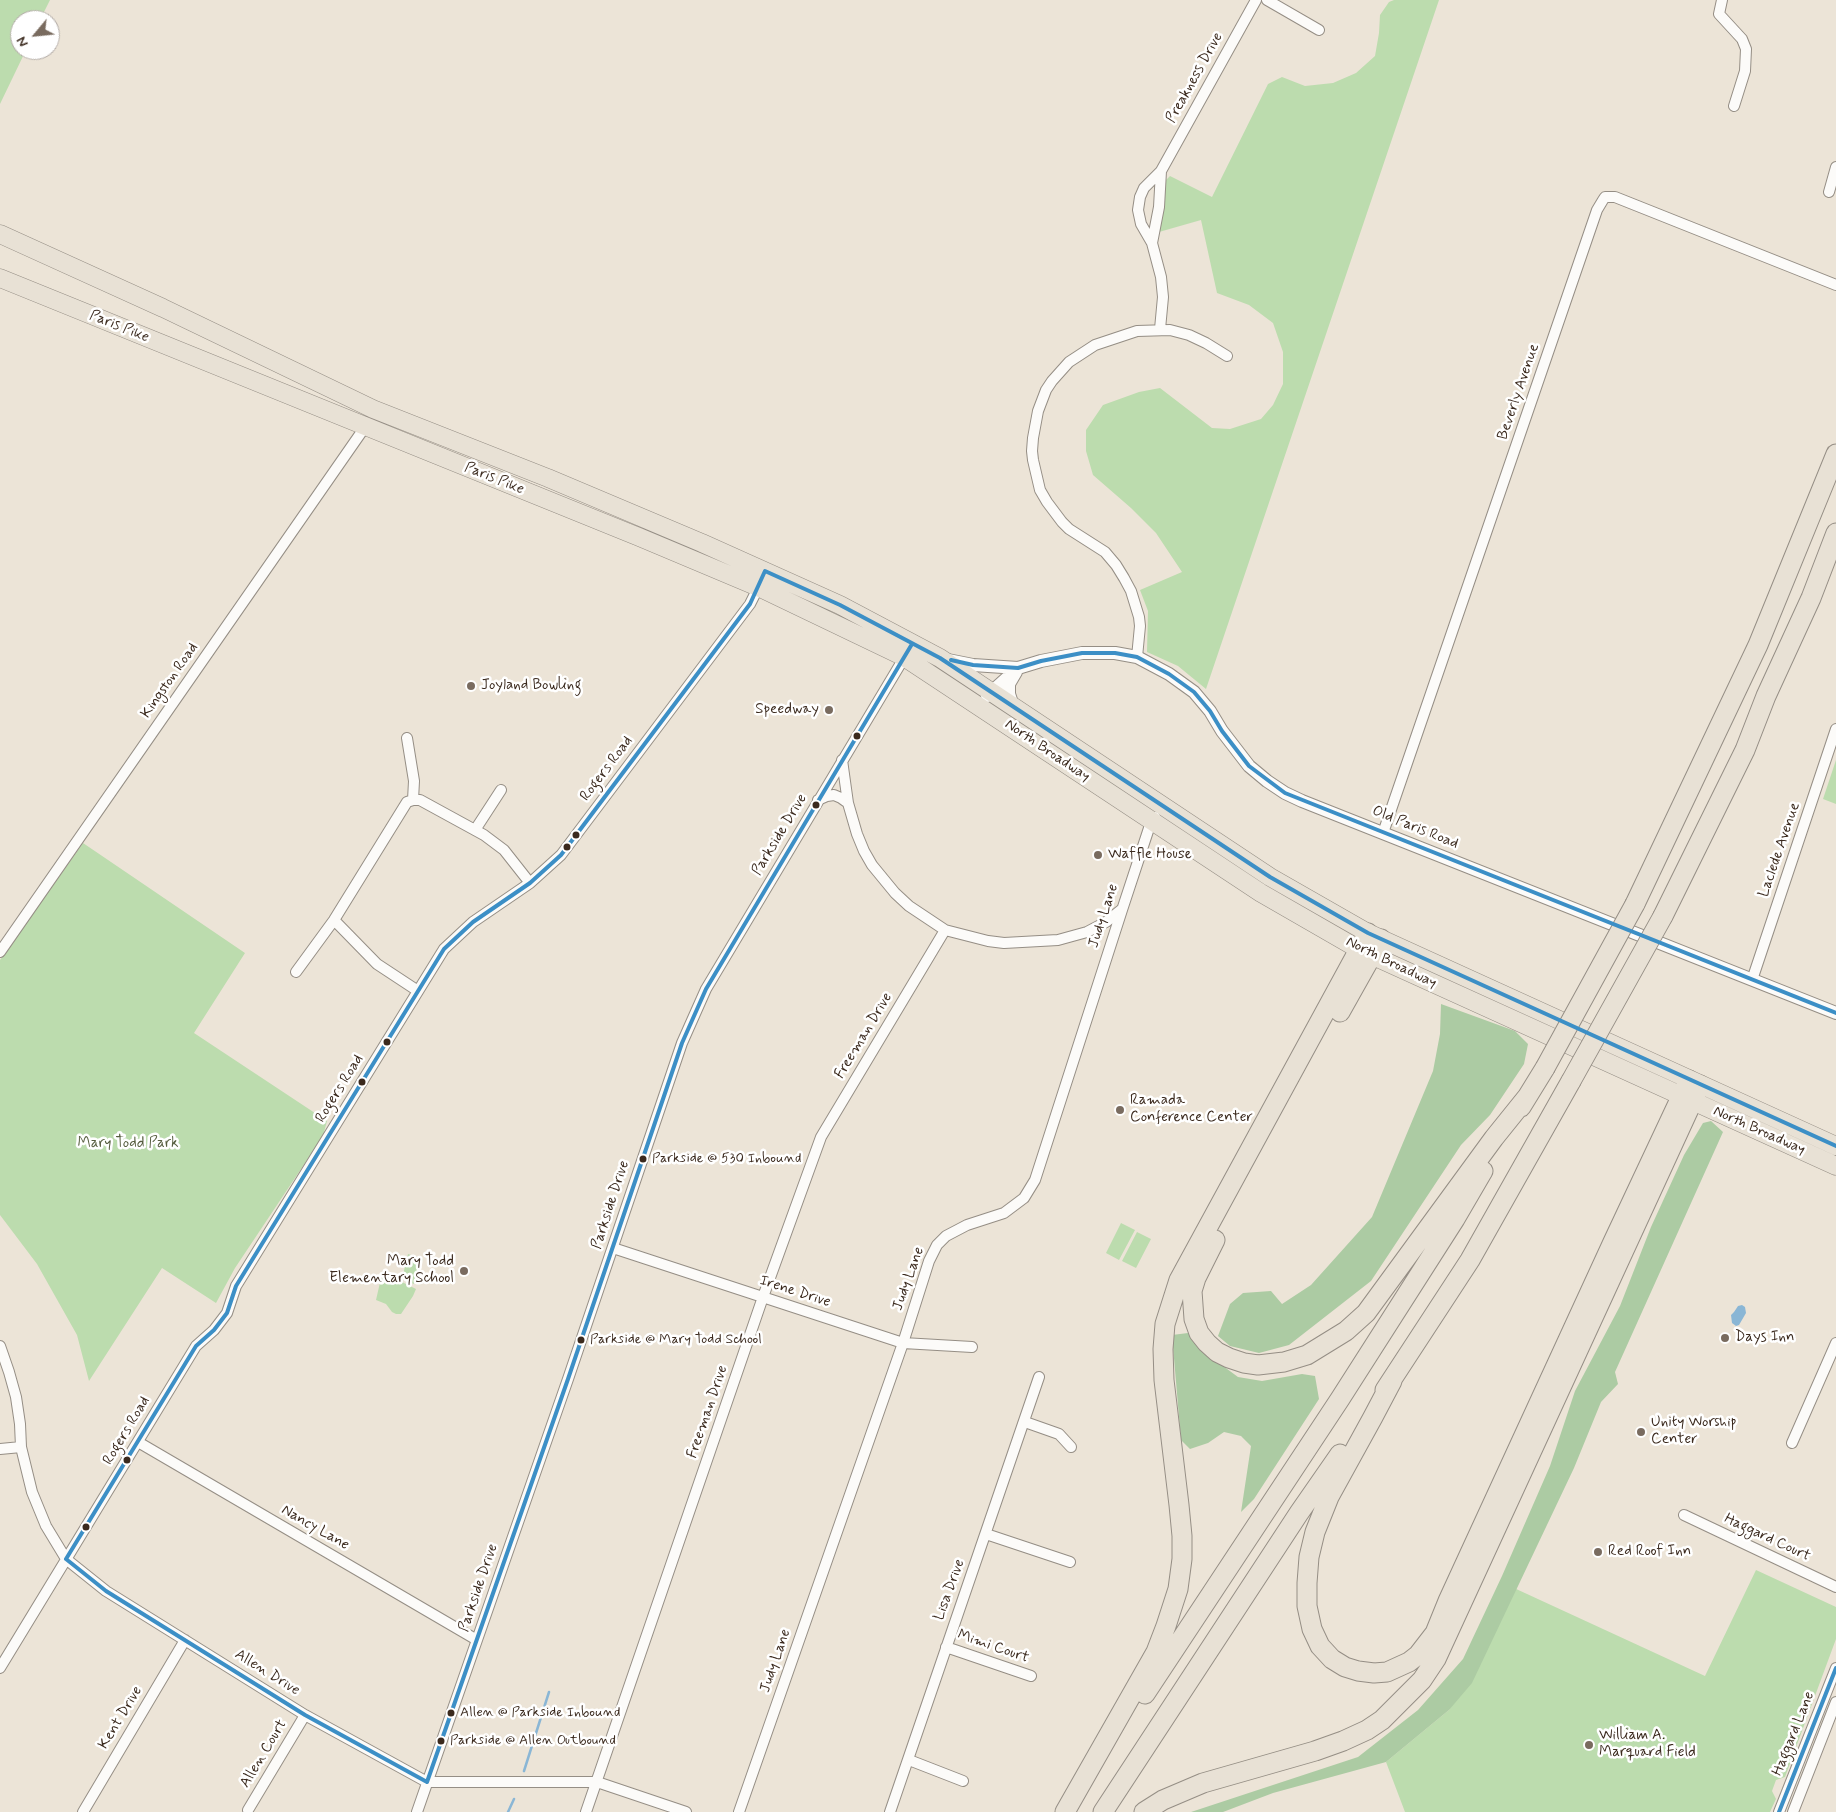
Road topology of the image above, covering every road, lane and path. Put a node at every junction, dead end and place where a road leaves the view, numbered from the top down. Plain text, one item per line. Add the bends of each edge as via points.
1 (1256, 0) edge
2 (1267, 0) edge
3 (1722, 0) edge
4 (1319, 30) dead end
5 (1734, 106) dead end
6 (1836, 167) edge
7 (1160, 171) junction
8 (1828, 192) dead end
9 (0, 234) edge
10 (1152, 243) junction
11 (0, 278) edge
12 (1836, 285) edge
13 (1160, 329) junction
14 (1227, 356) dead end
15 (373, 409) junction
16 (365, 427) junction
17 (1836, 454) edge
18 (1836, 533) edge
19 (762, 579) junction
20 (908, 651) junction
21 (1137, 657) junction
22 (940, 658) junction
23 (1000, 667) junction
24 (1018, 668) junction
25 (987, 689) junction
26 (977, 704) junction
27 (1013, 706) junction
28 (1836, 729) edge
29 (407, 738) dead end
30 (842, 760) junction
31 (501, 790) dead end
32 (413, 800) junction
33 (818, 800) junction
34 (848, 803) junction
35 (1163, 805) junction
36 (1151, 822) junction
37 (475, 830) junction
38 (1383, 833) junction
39 (530, 882) junction
40 (1122, 910) junction
41 (334, 920) junction
42 (945, 930) junction
43 (1370, 945) junction
44 (0, 952) edge
45 (296, 972) dead end
46 (1752, 980) junction
47 (418, 991) junction
48 (1836, 1013) edge
49 (1691, 1091) junction
50 (1527, 1098) junction
51 (1836, 1146) edge
52 (1836, 1166) edge
53 (613, 1248) junction
54 (763, 1297) junction
55 (903, 1343) junction
56 (1836, 1343) edge
57 (0, 1346) edge
58 (972, 1347) dead end
59 (1039, 1377) dead end
60 (1392, 1381) junction
61 (1025, 1422) junction
62 (138, 1442) junction
63 (1792, 1443) dead end
64 (1071, 1446) dead end
65 (21, 1447) junction
66 (0, 1449) edge
67 (1684, 1515) dead end
68 (986, 1534) junction
69 (66, 1559) junction
70 (1070, 1562) dead end
71 (1836, 1587) edge
72 (185, 1640) junction
73 (477, 1640) junction
74 (946, 1647) junction
75 (0, 1668) edge
76 (1836, 1668) edge
77 (1031, 1676) dead end
78 (1836, 1702) edge
79 (306, 1714) junction
80 (909, 1760) junction
81 (963, 1781) dead end
82 (427, 1782) junction
83 (597, 1782) junction
84 (248, 1810) dead end
85 (83, 1812) edge
86 (417, 1812) edge
87 (586, 1812) edge
88 (686, 1812) edge
89 (739, 1812) edge
90 (890, 1812) edge
91 (1066, 1812) edge
92 (1103, 1812) edge
93 (1144, 1812) edge
94 (1779, 1812) edge
95 (1794, 1812) edge

1 - 7 street, Preakness Drive
2 - 4 street
3 - 5 street via 1719,14 1742,39 1746,49 1745,71
6 - 8 street
7 - 10 street, Preakness Drive via 1159,207
7 - 10 street, Preakness Drive via 1144,188 1138,210 1141,224
9 - 15 highway, Paris Pike
10 - 13 street, Preakness Drive via 1161,277
11 - 16 highway, Paris Pike
12 - 38 street, Beverly Avenue via 1615,197 1605,197 1597,210
13 - 14 street via 1206,343
13 - 21 street via 1137,330 1106,340 1069,362 1046,390 1032,438 1036,478 1054,514 1069,529 1105,552 1131,590 1140,626
15 - 16 highway
15 - 19 highway, Paris Pike via 548,478
16 - 19 highway, Paris Pike via 639,537
16 - 44 street, Kingston Road
17 - 50 highway, bridge via 1758,645 1635,904
18 - 60 highway, bridge via 1745,750 1663,916 1470,1260
19 - 20 highway, Paris Pike
19 - 39 street, Rogers Road via 750,604 561,855
20 - 22 highway, North Broadway
20 - 26 highway, Paris Pike
20 - 30 street, Parkside Drive
21 - 24 street, Old Paris Road via 1082,653
21 - 38 street, Old Paris Road via 1194,692 1249,766 1267,781 1302,801
22 - 23 street, Old Paris Road
22 - 25 highway, North Broadway
23 - 24 street, Old Paris Road
23 - 25 street via 989,675
24 - 25 street, Old Paris Road
24 - 27 street via 1009,684
25 - 26 street
25 - 27 highway, North Broadway
26 - 36 highway, North Broadway
27 - 35 highway, North Broadway
28 - 46 street, Laclede Avenue
29 - 32 street via 414,780
30 - 33 street, Parkside Drive
30 - 34 street
31 - 37 street
32 - 37 street via 420,800
32 - 41 street via 407,802
33 - 34 street via 834,795
33 - 53 street, Parkside Drive via 706,989 682,1043
34 - 42 street via 857,834 872,866 909,906
35 - 36 street, Judy Lane
35 - 43 highway, North Broadway
36 - 40 street, Judy Lane
36 - 43 highway, North Broadway via 1261,893
37 - 39 street via 504,850
38 - 46 street, Old Paris Road
39 - 47 street, Rogers Road via 472,922 450,942
40 - 42 street via 1087,932 1058,940 1004,943
40 - 55 street, Judy Lane via 1035,1180 1024,1198 1004,1213 946,1236 937,1245
41 - 45 street
41 - 47 street via 376,964
42 - 54 street, Freeman Drive via 821,1137
43 - 49 highway, North Broadway
43 - 50 highway via 1196,1278 1192,1291 1194,1319 1207,1343 1217,1352 1244,1363 1270,1364 1307,1355 1346,1331 1366,1312
43 - 91 highway via 1178,1280 1165,1324 1163,1349 1182,1536 1178,1589 1156,1652
46 - 48 street, Old Paris Road
47 - 62 street, Rogers Road via 236,1286 227,1313 196,1346
49 - 51 highway, North Broadway
49 - 52 highway, North Broadway
49 - 60 highway via 1608,1251 1435,1633 1409,1662 1387,1672 1374,1673 1345,1667 1320,1646 1307,1606 1307,1582 1309,1557 1329,1497
49 - 93 highway via 1436,1659 1422,1680 1382,1720 1343,1742 1203,1783
50 - 91 highway via 1455,1219 1340,1399
53 - 54 street, Irene Drive
53 - 73 street, Parkside Drive
54 - 55 street, Irene Drive
54 - 83 street, Freeman Drive
55 - 58 street, Irene Drive
55 - 89 street, Judy Lane
56 - 63 street
57 - 65 street, Allen Drive via 16,1398
59 - 61 street, Lisa Drive
60 - 92 highway via 1299,1513
61 - 64 street via 1059,1434
61 - 68 street, Lisa Drive
62 - 69 street, Rogers Road
62 - 73 street, Nancy Lane
65 - 66 street
65 - 69 street, Allen Drive via 32,1492 46,1526
67 - 71 street, Haggard Court
68 - 70 street
68 - 74 street, Lisa Drive
69 - 72 street, Allen Drive via 106,1591
69 - 75 street, Rogers Road
72 - 79 street, Allen Drive
72 - 85 street, Kent Drive
73 - 82 street, Parkside Drive
74 - 77 street, Mimi Court
74 - 80 street, Lisa Drive
76 - 94 street, Haggard Lane
78 - 95 street, Haggard Lane
79 - 82 street, Allen Drive
79 - 84 street, Allen Court
80 - 81 street
80 - 90 street, Lisa Drive
82 - 83 street, Allen Drive
82 - 86 street, Parkside Drive
83 - 87 street, Freeman Drive
83 - 88 street, Allen Drive

